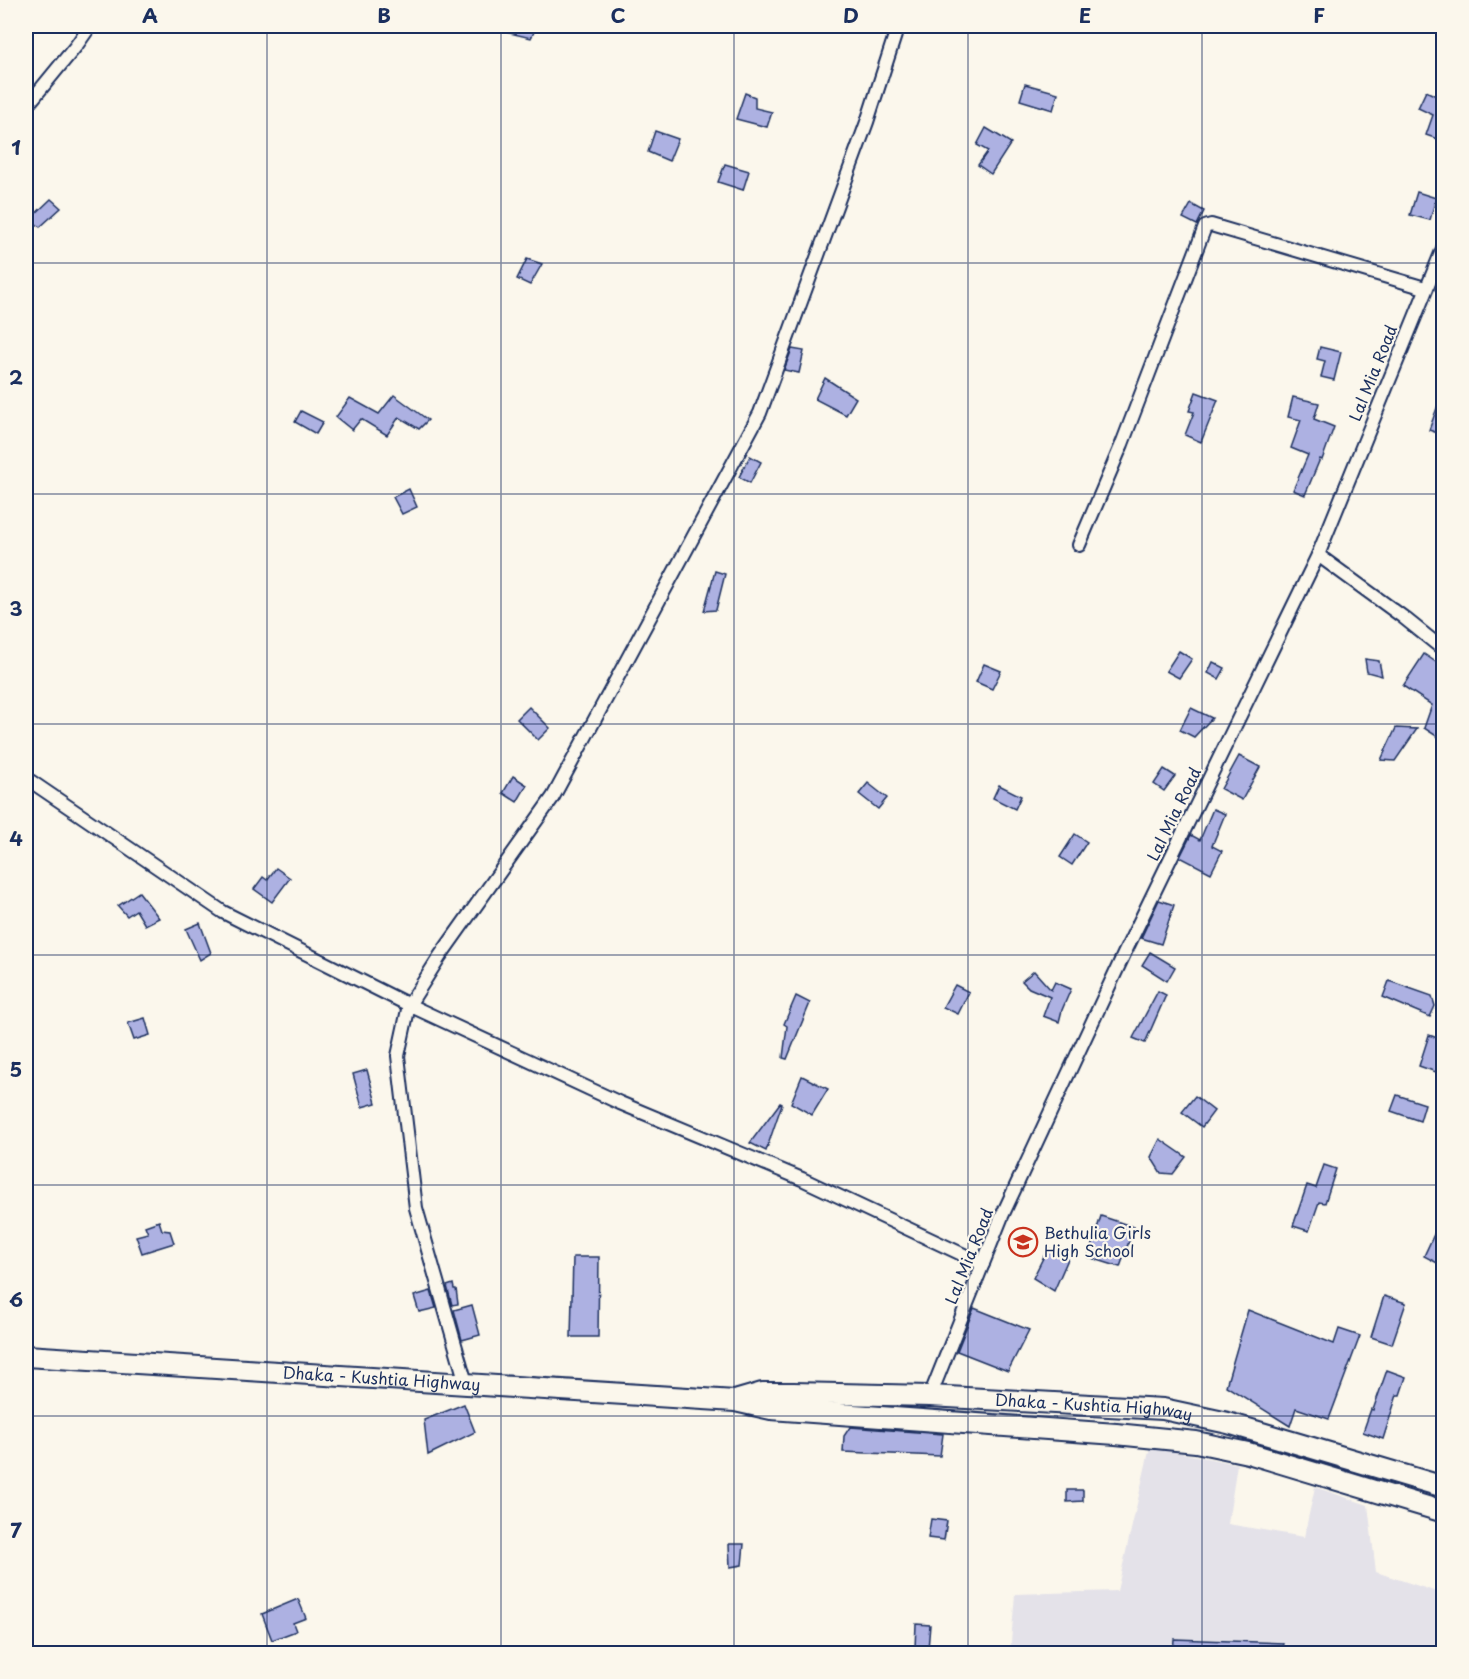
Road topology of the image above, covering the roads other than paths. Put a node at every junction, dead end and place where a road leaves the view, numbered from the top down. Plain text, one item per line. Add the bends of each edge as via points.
1 (90, 26) edge
2 (898, 26) edge
3 (26, 107) edge
4 (1443, 246) edge
5 (1425, 288) junction
6 (1079, 544) dead end
7 (1318, 555) junction
8 (1443, 650) edge
9 (26, 778) edge
10 (409, 1005) junction
11 (983, 1264) junction
12 (26, 1356) edge
13 (466, 1383) junction
14 (930, 1396) junction
15 (735, 1401) junction
16 (1443, 1487) edge
17 (1443, 1512) edge

1 - 3 street
2 - 10 street via 867,122 760,413 553,798
4 - 5 street, Lal Mia Road
5 - 6 street via 1211,225 1205,227 1122,444
5 - 7 street, Lal Mia Road
7 - 8 street
7 - 11 street, Lal Mia Road via 1119,965
9 - 10 street via 223,912
10 - 11 street via 620,1103 802,1179
10 - 13 street via 398,1056 416,1208
11 - 14 street, Lal Mia Road
12 - 13 main road, Dhaka - Kushtia Highway
13 - 15 main road, Dhaka - Kushtia Highway
14 - 15 main road, Dhaka - Kushtia Highway via 778,1392
14 - 16 main road, Dhaka - Kushtia Highway via 1163,1409 1228,1423
15 - 17 main road, Dhaka - Kushtia Highway via 771,1409 1196,1442 1248,1453

